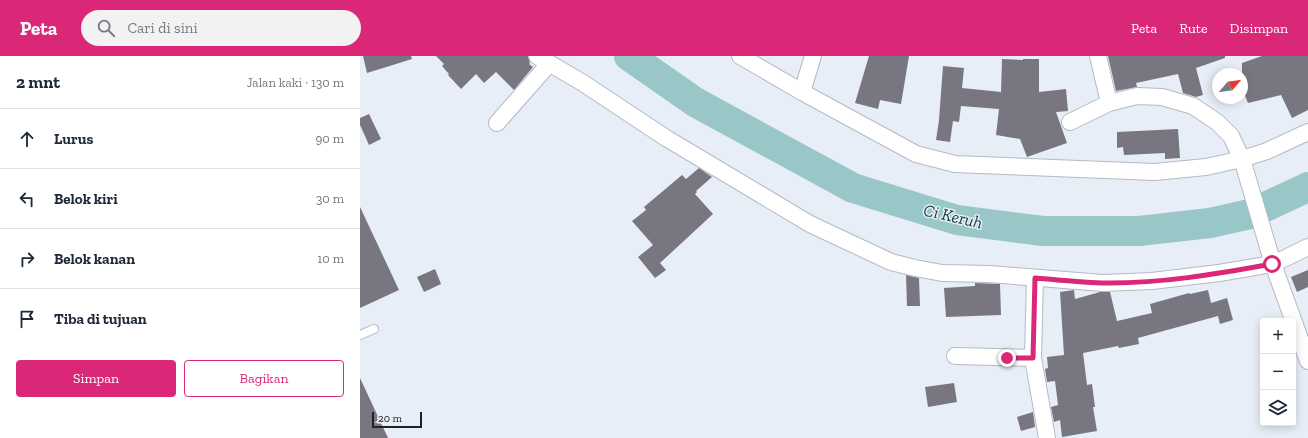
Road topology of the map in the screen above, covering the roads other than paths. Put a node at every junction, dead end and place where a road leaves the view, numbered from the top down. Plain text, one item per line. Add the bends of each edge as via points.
1 (740, 56) edge
2 (813, 56) edge
3 (1098, 56) edge
4 (543, 60) edge
5 (802, 92) junction
6 (1109, 103) junction
7 (1070, 122) dead end
8 (497, 123) dead end
9 (1308, 132) edge
10 (1242, 159) junction
11 (1308, 247) edge
12 (1272, 264) junction
13 (1035, 278) junction
14 (374, 329) dead end
15 (360, 335) edge
16 (955, 356) dead end
17 (1033, 358) junction
18 (1308, 360) edge
19 (1047, 438) edge

1 - 5 street
2 - 5 street
3 - 6 street
4 - 8 street
4 - 13 street via 666,138 810,224 891,262 942,273
5 - 10 street via 916,154 955,164 1155,172 1206,167
6 - 7 street
6 - 10 street via 1137,96 1162,97 1193,106 1217,122 1231,136
9 - 10 street via 1267,151
10 - 12 street
11 - 12 street
12 - 13 street via 1152,281 1103,283
12 - 18 street
13 - 17 street
14 - 15 lane
16 - 17 street
17 - 19 street

